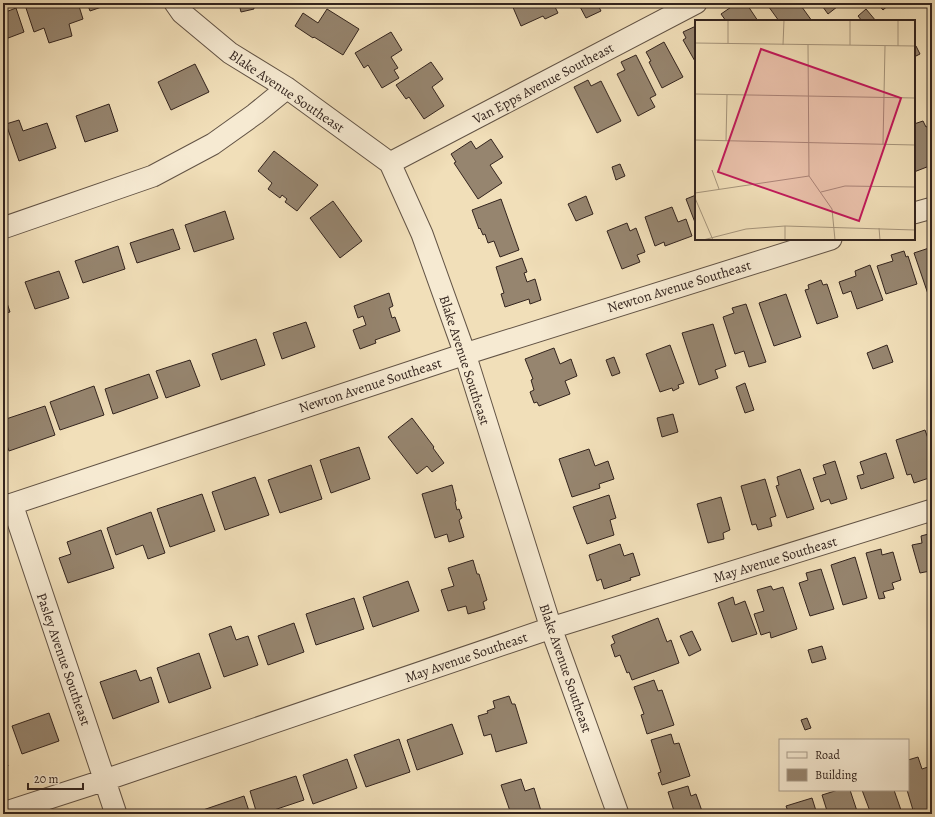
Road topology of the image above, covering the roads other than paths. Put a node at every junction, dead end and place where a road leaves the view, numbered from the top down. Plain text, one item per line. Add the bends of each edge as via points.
1 (175, 3) edge
2 (696, 3) edge
3 (287, 88) junction
4 (390, 163) junction
5 (932, 208) edge
6 (915, 213) edge
7 (3, 228) edge
8 (828, 240) edge
9 (464, 354) junction
10 (8, 506) edge
11 (932, 510) edge
12 (551, 628) junction
13 (105, 780) junction
14 (3, 813) edge
15 (116, 814) edge
16 (618, 814) edge

1 - 3 street, Blake Avenue Southeast via 182,13 230,53
2 - 4 street, Van Epps Avenue Southeast
3 - 4 street, Blake Avenue Southeast
3 - 7 street via 213,144 153,176
4 - 9 street, Blake Avenue Southeast via 422,234
5 - 6 street
8 - 9 street, Newton Avenue Southeast
9 - 10 street, Newton Avenue Southeast
9 - 12 street, Blake Avenue Southeast
10 - 13 street, Pasley Avenue Southeast
11 - 12 street, May Avenue Southeast
12 - 13 street, May Avenue Southeast
12 - 16 street, Blake Avenue Southeast
13 - 14 street, May Avenue Southeast
13 - 15 street, Pasley Avenue Southeast

